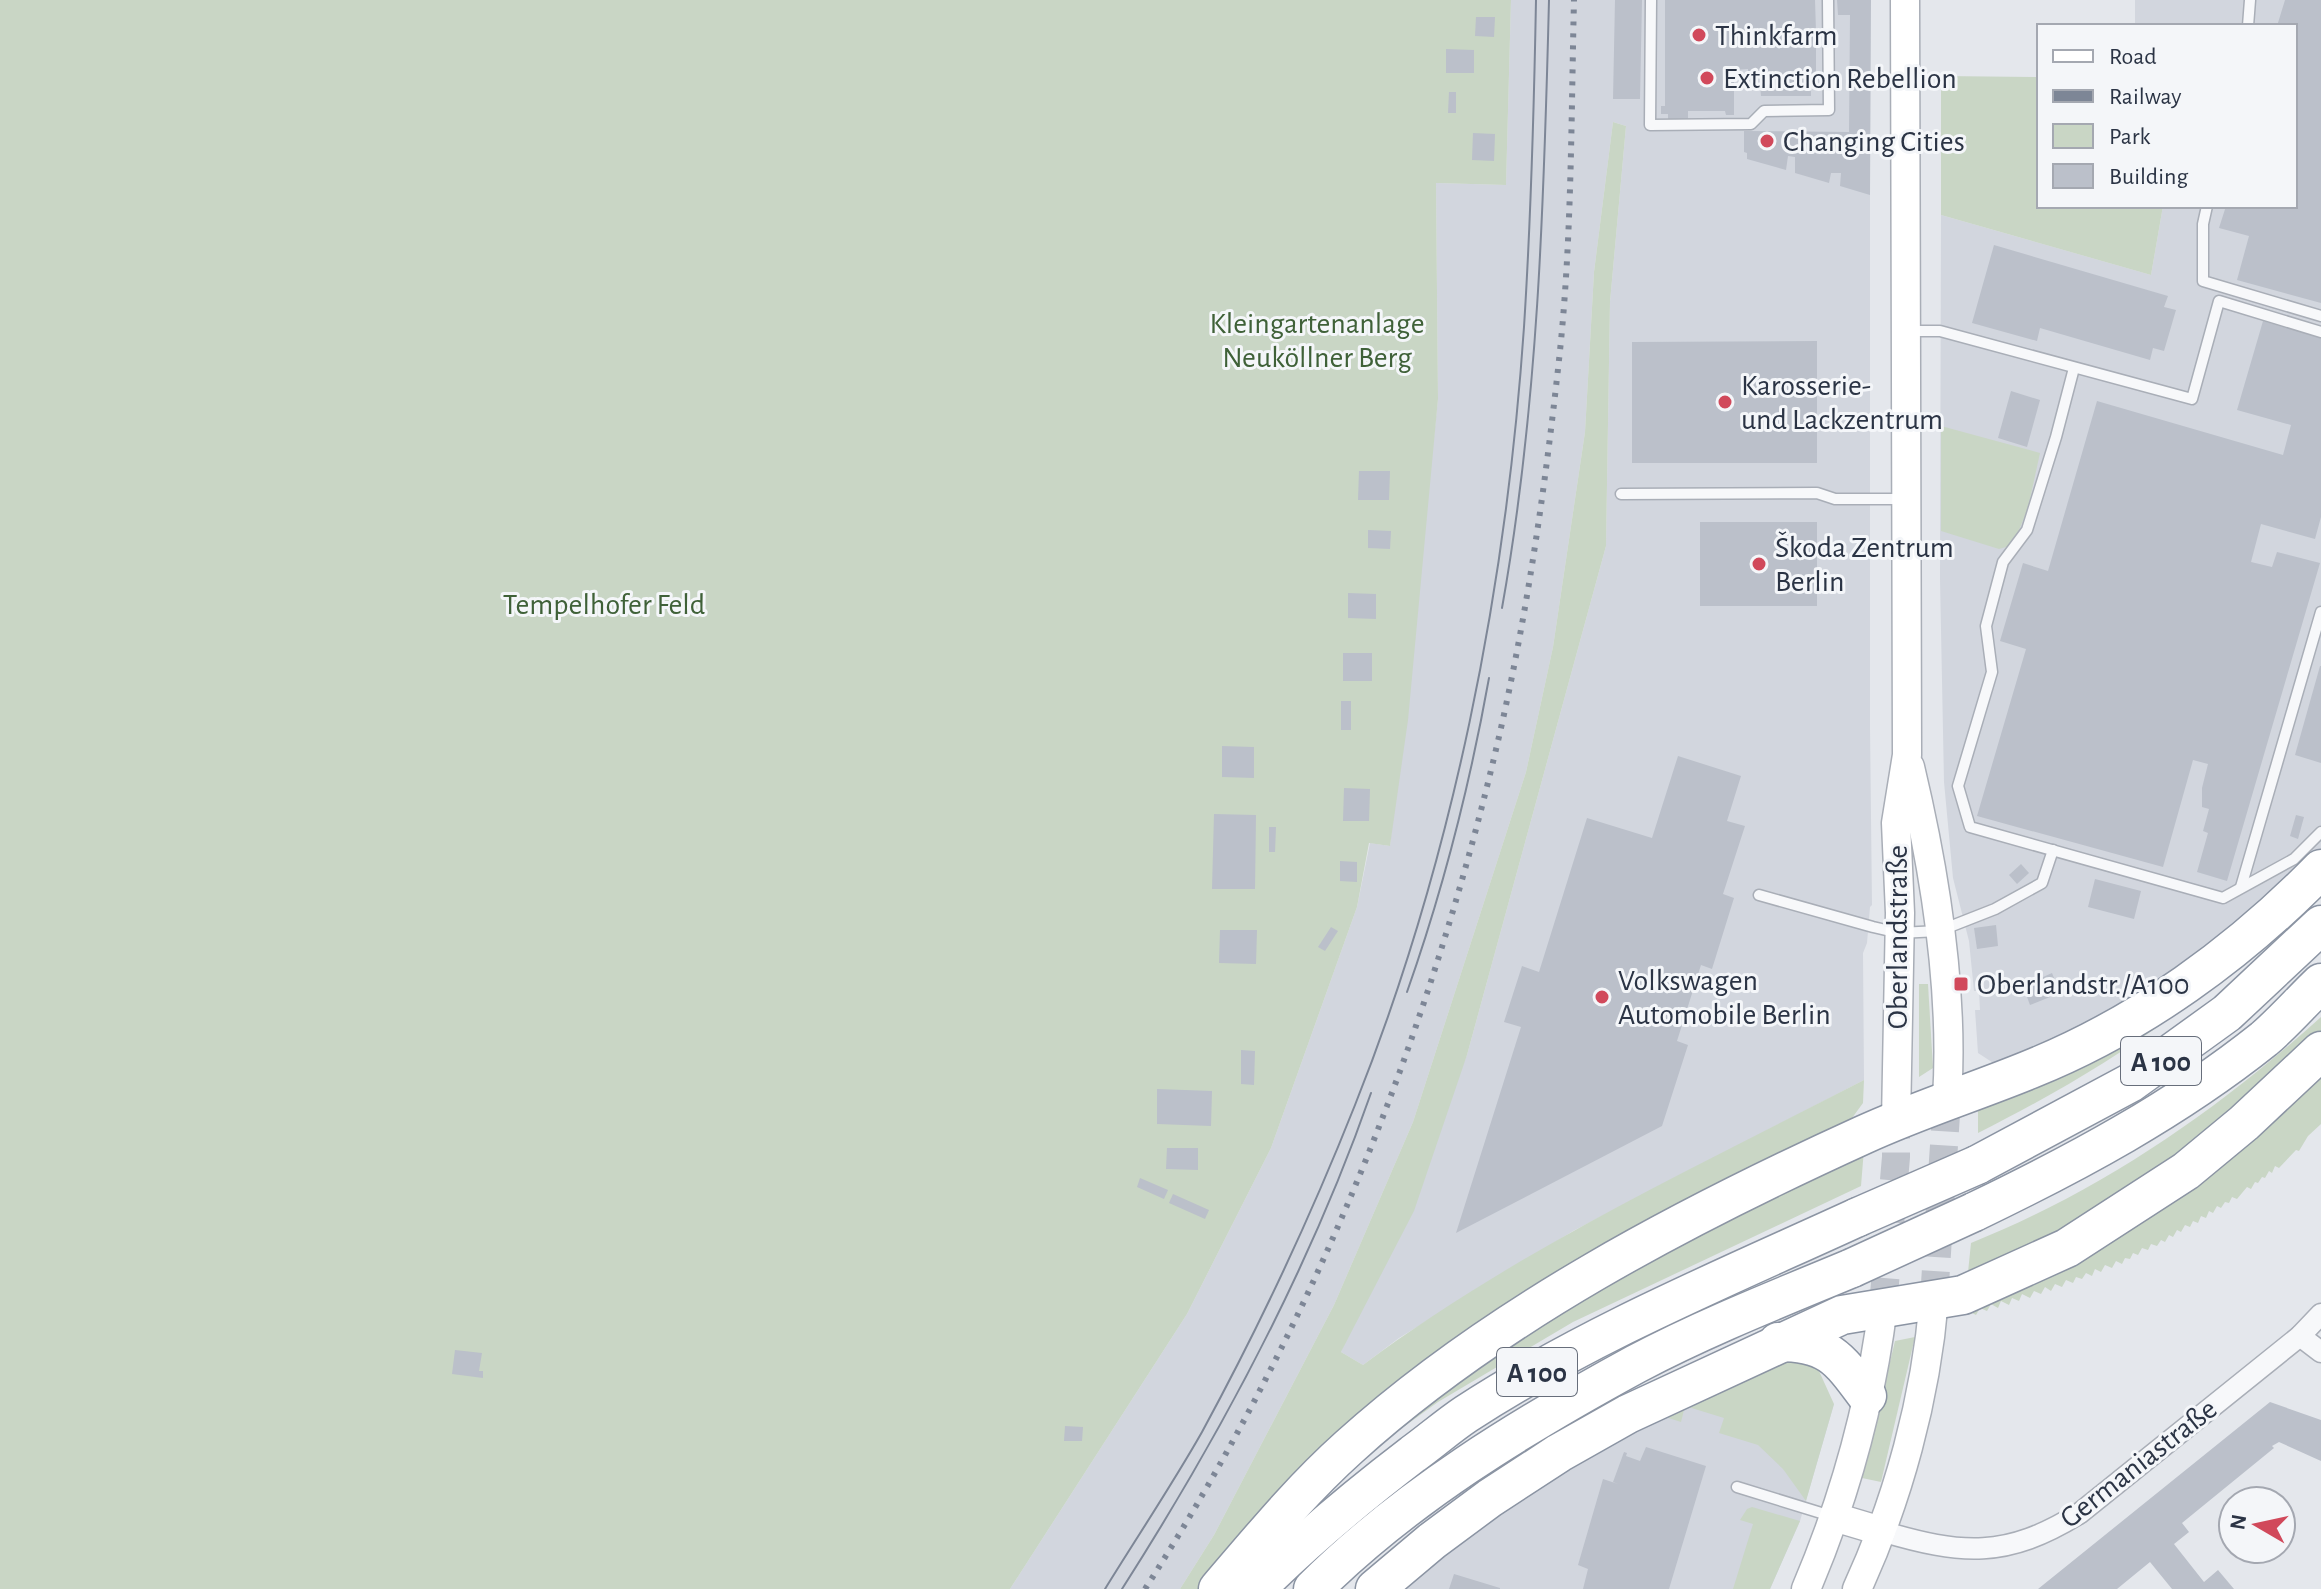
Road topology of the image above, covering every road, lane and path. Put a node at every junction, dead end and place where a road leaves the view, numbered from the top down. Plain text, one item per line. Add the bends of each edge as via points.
1 (1651, 0) edge
2 (1828, 0) edge
3 (1905, 0) edge
4 (2250, 0) edge
5 (2248, 24) edge
6 (2207, 208) edge
7 (2321, 316) edge
8 (1905, 330) junction
9 (2321, 332) edge
10 (2074, 368) junction
11 (1621, 494) dead end
12 (1905, 499) junction
13 (2321, 612) edge
14 (1907, 755) junction
15 (2321, 832) edge
16 (2053, 850) junction
17 (2321, 869) edge
18 (2241, 887) junction
19 (1759, 895) dead end
20 (2321, 925) edge
21 (1939, 931) junction
22 (1899, 933) junction
23 (2321, 983) edge
24 (2321, 1051) edge
25 (1947, 1099) junction
26 (1896, 1121) junction
27 (1934, 1299) junction
28 (1883, 1306) junction
29 (2321, 1314) edge
30 (2300, 1336) junction
31 (1778, 1342) junction
32 (2321, 1352) edge
33 (1867, 1396) junction
34 (1737, 1487) dead end
35 (1834, 1517) junction
36 (1881, 1531) junction
37 (1218, 1589) edge
38 (1256, 1589) edge
39 (1313, 1589) edge
40 (1375, 1589) edge
41 (1806, 1589) edge
42 (1857, 1589) edge

1 - 2 lane via 1650,125 1751,124 1764,111 1829,110
3 - 8 street, Oberlandstraße
4 - 5 lane
6 - 7 lane via 2203,281
8 - 10 lane via 1940,331
8 - 12 street, Oberlandstraße
9 - 10 lane via 2219,301 2192,399
10 - 16 lane via 2027,530 2003,562 1986,626 1992,672 1958,786 1970,827
11 - 12 lane via 1817,493 1835,499
12 - 14 street, Oberlandstraße
13 - 18 lane
14 - 21 street, Oberlandstraße
14 - 22 street, Oberlandstraße via 1896,823
15 - 18 lane via 2294,859
16 - 18 lane via 2223,898
16 - 21 lane via 2042,883
17 - 25 highway via 2211,967 2120,1026 2032,1069
19 - 22 lane
20 - 38 highway, A 100, bridge via 2227,1013 2130,1083 1977,1165 1627,1325 1465,1415 1294,1550
21 - 22 lane
21 - 25 street, Oberlandstraße via 1949,1045
22 - 26 street, Oberlandstraße
23 - 39 highway, A 100, bridge via 2265,1037 2156,1117 1974,1212 1637,1364 1503,1441 1342,1560
24 - 27 highway via 2186,1171 2123,1214 2002,1279 1963,1295
25 - 26 highway
26 - 37 highway via 1741,1192 1597,1270 1448,1367 1348,1447 1281,1514
27 - 28 highway
27 - 36 street via 1922,1384
28 - 31 highway via 1842,1315
28 - 33 street
29 - 30 street, Germaniastraße
30 - 32 street
30 - 36 street, Germaniastraße via 2052,1530 1979,1550
31 - 33 highway via 1804,1342 1834,1356
31 - 40 highway via 1559,1453 1460,1519
33 - 35 street
34 - 35 lane
35 - 36 street, Germaniastraße
35 - 41 street
36 - 42 street

